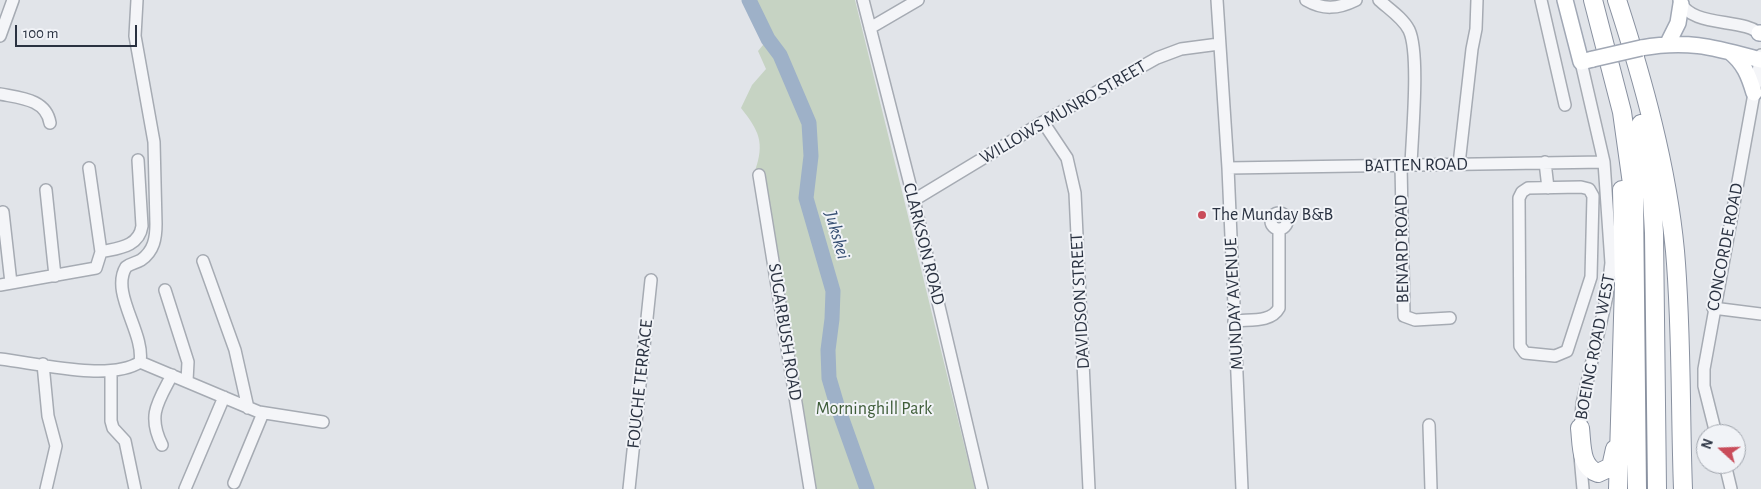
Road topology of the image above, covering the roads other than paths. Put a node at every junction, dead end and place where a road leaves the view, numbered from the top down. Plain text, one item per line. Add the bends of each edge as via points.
1 (13, 0) edge
2 (137, 0) edge
3 (863, 0) edge
4 (918, 0) edge
5 (1216, 0) edge
6 (1306, 0) edge
7 (1356, 0) edge
8 (1379, 0) edge
9 (1477, 0) edge
10 (1541, 0) edge
11 (1565, 0) edge
12 (1593, 0) edge
13 (1611, 0) edge
14 (1617, 0) edge
15 (1680, 2) edge
16 (903, 4) edge
17 (870, 28) junction
18 (1760, 34) edge
19 (0, 36) edge
20 (1604, 42) junction
21 (1668, 43) junction
22 (1219, 44) junction
23 (1728, 51) junction
24 (1761, 58) edge
25 (1587, 61) junction
26 (1756, 86) edge
27 (0, 94) edge
28 (1565, 105) dead end
29 (1043, 122) junction
30 (50, 123) dead end
31 (138, 160) dead end
32 (1545, 162) junction
33 (1604, 162) junction
34 (1459, 164) junction
35 (1406, 165) junction
36 (89, 168) dead end
37 (1228, 168) junction
38 (759, 175) dead end
39 (1548, 188) junction
40 (46, 190) dead end
41 (914, 200) junction
42 (3, 212) dead end
43 (1279, 230) dead end
44 (101, 252) junction
45 (203, 261) dead end
46 (55, 276) junction
47 (651, 280) dead end
48 (6, 284) edge
49 (164, 290) dead end
50 (1713, 308) junction
51 (1761, 314) edge
52 (1450, 318) dead end
53 (1234, 321) junction
54 (0, 359) edge
55 (140, 362) junction
56 (44, 364) junction
57 (111, 371) junction
58 (172, 375) junction
59 (187, 381) junction
60 (224, 397) junction
61 (248, 408) junction
62 (263, 413) junction
63 (1619, 413) junction
64 (323, 422) dead end
65 (1714, 424) edge
66 (1429, 425) dead end
67 (1580, 428) junction
68 (162, 445) dead end
69 (1611, 467) junction
70 (1727, 474) edge
71 (234, 483) dead end
72 (807, 488) edge
73 (46, 489) edge
74 (135, 489) edge
75 (186, 489) edge
76 (628, 489) edge
77 (982, 489) edge
78 (1089, 489) edge
79 (1242, 489) edge
80 (1432, 489) edge
81 (1583, 489) edge
82 (1593, 489) edge
83 (1618, 489) edge
84 (1637, 489) edge
85 (1657, 489) edge
86 (1684, 489) edge
87 (1731, 489) edge

1 - 19 street
2 - 55 street via 135,36 154,142 156,234 147,254 130,264 123,274 122,287 138,340
3 - 17 street, CLARKSON ROAD
4 - 16 street
5 - 22 street, MUNDAY AVENUE
6 - 7 street via 1337,8
8 - 35 street via 1406,25 1413,40
9 - 34 street
10 - 28 street
11 - 25 main road, BOEING ROAD WEST
12 - 20 highway
13 - 85 highway via 1637,105 1652,197
14 - 86 highway via 1659,151 1675,249
15 - 18 street via 1700,17
15 - 21 main road via 1678,23
16 - 17 street
17 - 41 street, CLARKSON ROAD
20 - 63 highway via 1620,158 1624,233
20 - 84 highway via 1622,112 1634,198
21 - 23 main road via 1687,42
21 - 25 main road, bridge
22 - 29 street, WILLOWS MUNRO STREET via 1166,54
22 - 37 street, MUNDAY AVENUE
23 - 24 main road
23 - 26 main road via 1738,58
24 - 26 street, CONCORDE ROAD
25 - 33 street, BOEING ROAD WEST
26 - 50 street, CONCORDE ROAD
27 - 30 street via 42,106 48,112
29 - 41 street, WILLOWS MUNRO STREET
29 - 78 street, DAVIDSON STREET via 1067,158 1075,193
31 - 44 street via 140,236 130,244
32 - 33 street, BATTEN ROAD
32 - 34 street, BATTEN ROAD
32 - 39 street
33 - 67 street, BOEING ROAD WEST via 1610,275 1587,378
34 - 35 street, BATTEN ROAD
35 - 37 street, BATTEN ROAD
35 - 52 street, BENARD ROAD via 1404,316 1415,320
36 - 44 street
37 - 53 street, MUNDAY AVENUE
38 - 72 street, SUGARBUSH ROAD
39 - 39 street via 1528,188 1519,198 1520,346 1524,353 1555,356 1567,351 1588,294 1594,211 1589,189
40 - 46 street
41 - 77 street, CLARKSON ROAD
42 - 48 street
43 - 53 street via 1279,308 1268,318
44 - 46 street via 94,270
45 - 61 street via 235,350
46 - 48 street
47 - 76 street, FOUCHE TERRACE
49 - 59 street via 188,362
50 - 51 street
50 - 65 street, CONCORDE ROAD via 1704,378
53 - 79 street, MUNDAY AVENUE
54 - 56 street
55 - 57 street
55 - 58 street
56 - 57 street
56 - 73 street via 49,421 56,444
57 - 74 street via 110,421 125,441
58 - 59 street
58 - 68 street via 154,412 154,426
59 - 60 street
60 - 61 street
60 - 75 street
61 - 62 street
62 - 64 street
62 - 71 street
63 - 69 highway
63 - 83 highway
66 - 80 street
67 - 69 highway via 1587,467 1598,473
67 - 81 street, BOEING ROAD WEST
69 - 82 highway
70 - 87 street

